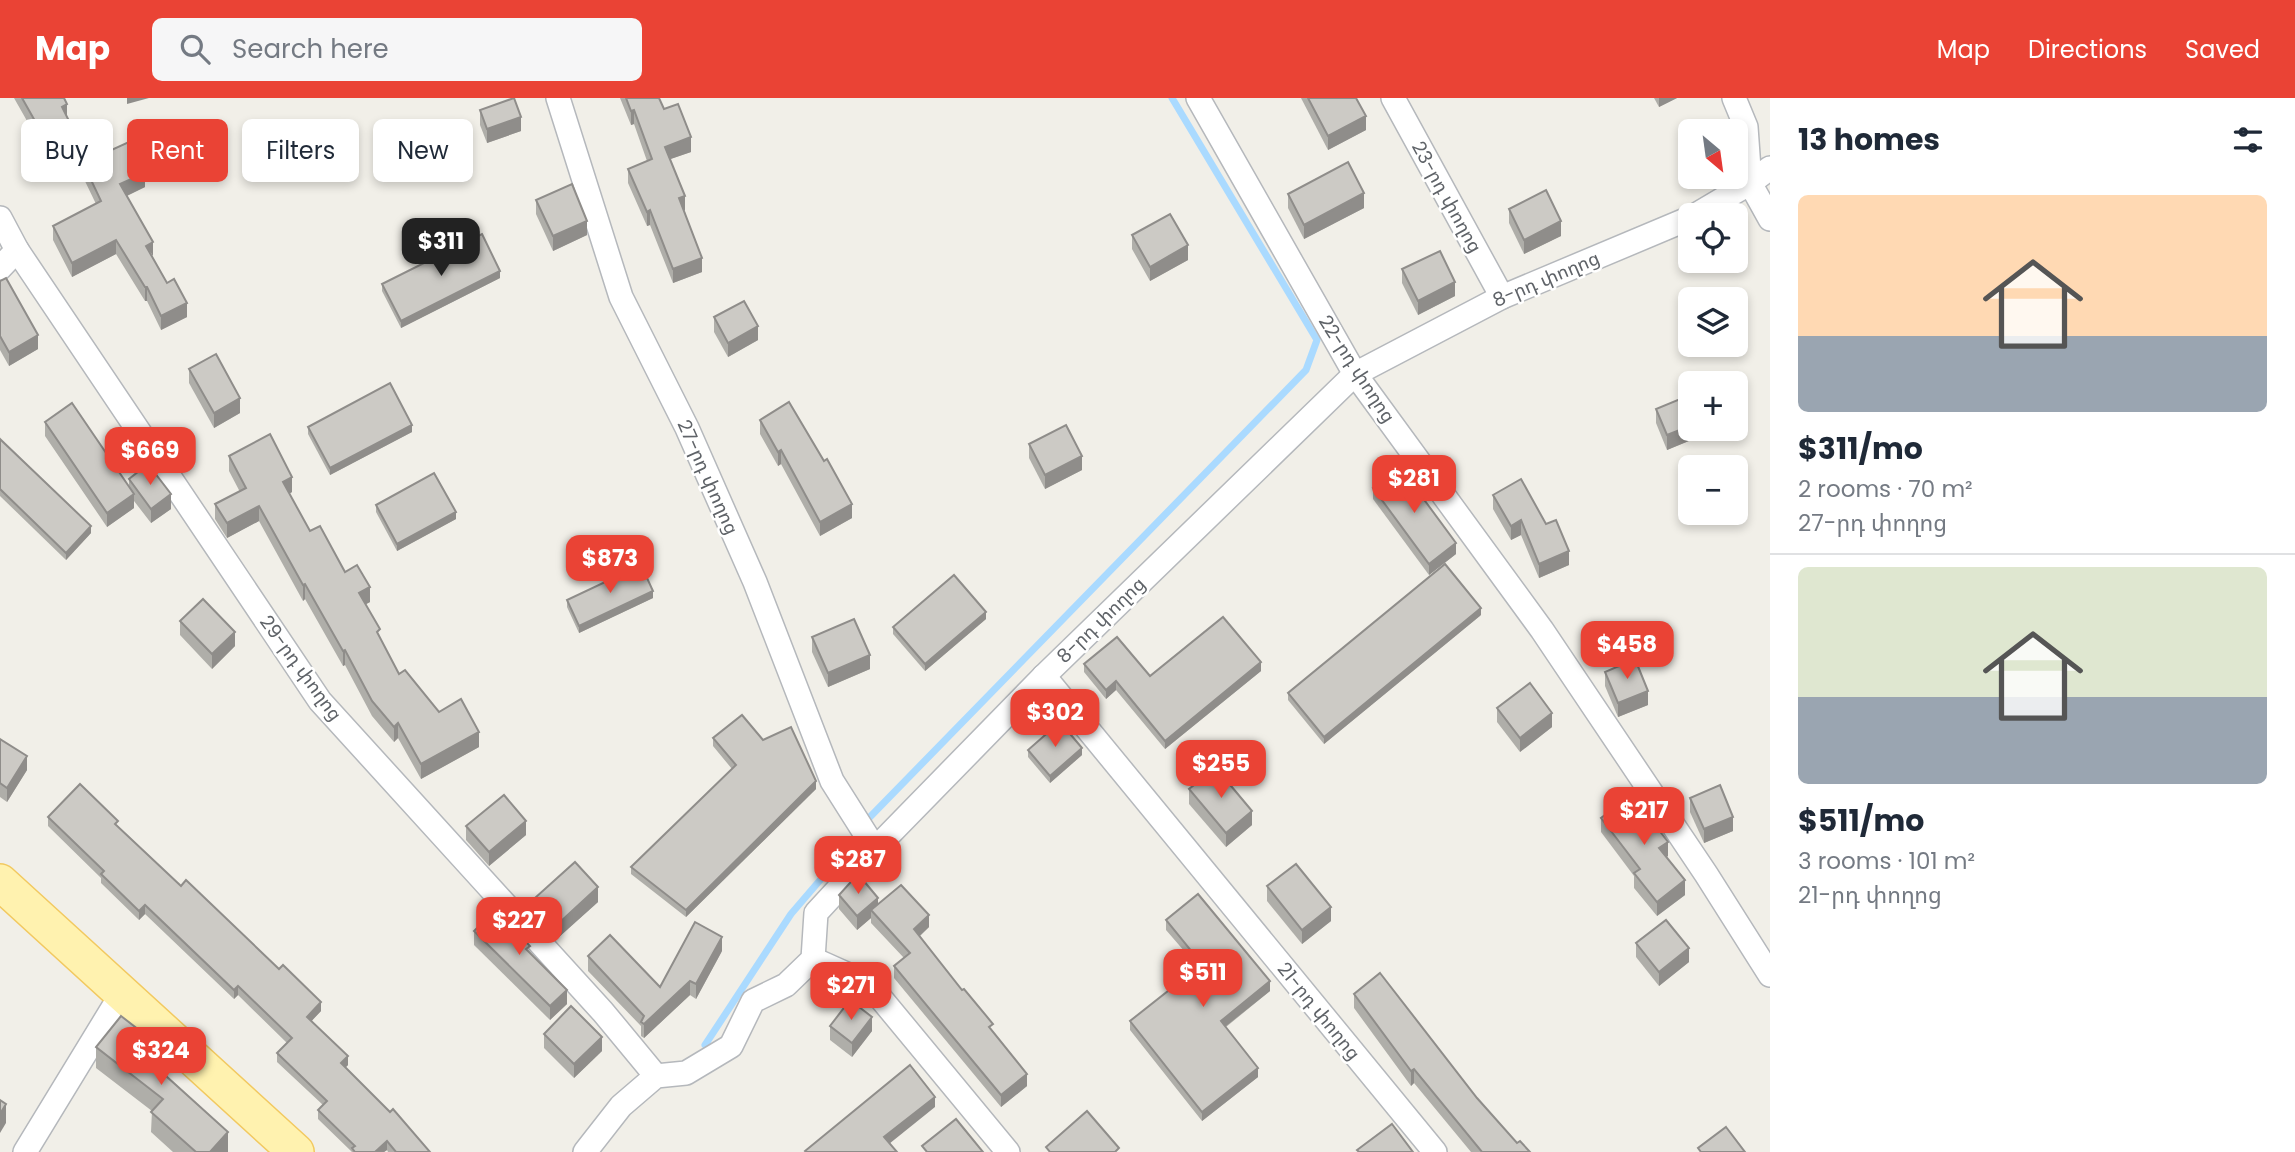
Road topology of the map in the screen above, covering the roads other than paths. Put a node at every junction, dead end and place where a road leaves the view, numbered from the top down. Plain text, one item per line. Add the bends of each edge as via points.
1 (558, 98) edge
2 (1198, 98) edge
3 (1393, 98) edge
4 (1734, 98) edge
5 (1770, 168) edge
6 (1750, 183) junction
7 (1716, 203) edge
8 (0, 218) edge
9 (1770, 219) edge
10 (1678, 223) edge
11 (17, 250) junction
12 (0, 268) edge
13 (1502, 297) junction
14 (1355, 374) junction
15 (1044, 676) junction
16 (875, 849) junction
17 (0, 882) edge
18 (813, 959) junction
19 (1770, 975) edge
20 (122, 993) junction
21 (656, 1076) junction
22 (25, 1152) edge
23 (296, 1152) edge
24 (585, 1152) edge
25 (1007, 1152) edge
26 (1435, 1152) edge

1 - 16 street, 27-րդ փողոց via 621,297 687,428 755,582 832,781
2 - 14 street, 22-րդ փողոց
3 - 13 street, 23-րդ փողոց
4 - 6 street via 1746,127
5 - 6 street
6 - 7 street
6 - 9 street
8 - 11 street, 29-րդ փողոց
10 - 13 street, 8-րդ փողոց
11 - 12 street
11 - 21 street, 29-րդ փողոց via 320,701
13 - 14 street, 8-րդ փողոց
14 - 15 street, 8-րդ փողոց
14 - 19 street, 22-րդ փողոց via 1542,631
15 - 16 street, 8-րդ փողոց
15 - 26 street, 21-րդ փողոց
16 - 18 street, 8-րդ փողոց via 816,913
17 - 20 main road
18 - 21 street via 786,985 752,1001 731,1046 686,1073
18 - 25 street via 869,984
20 - 22 street
20 - 23 main road
21 - 24 street via 621,1106

